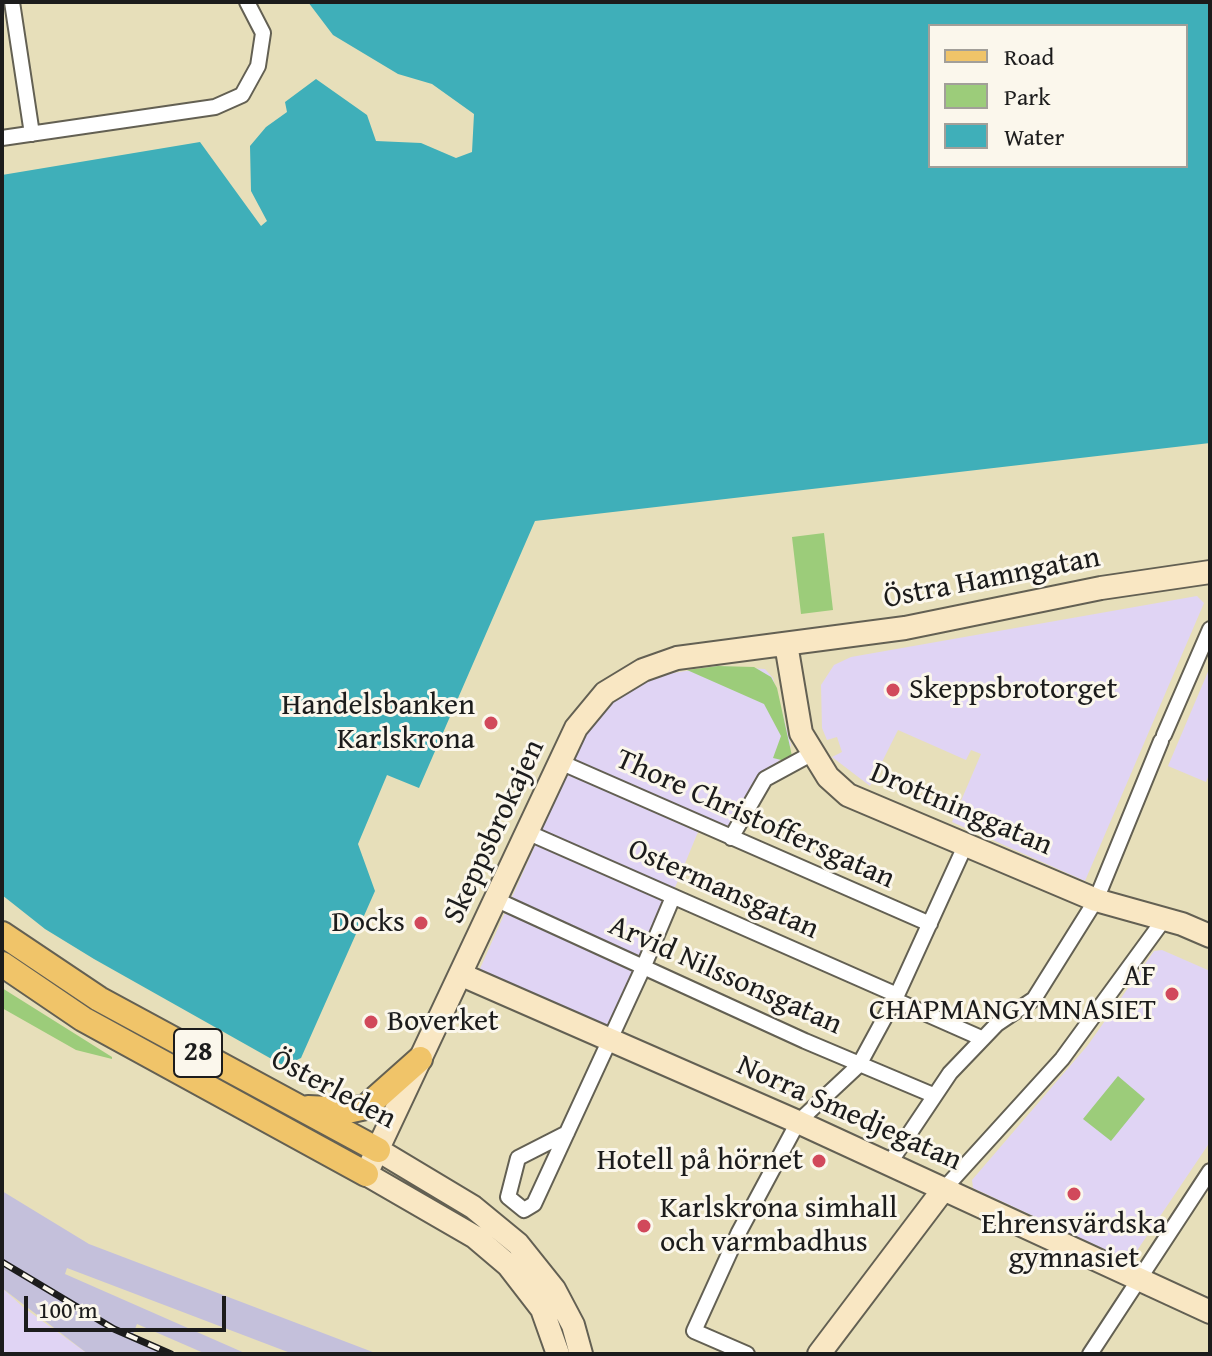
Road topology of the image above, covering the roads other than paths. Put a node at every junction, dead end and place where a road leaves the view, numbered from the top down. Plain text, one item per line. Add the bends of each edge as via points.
1 (12, 2) edge
2 (247, 2) edge
3 (32, 134) junction
4 (2, 138) edge
5 (1210, 572) edge
6 (1210, 629) edge
7 (786, 644) junction
8 (811, 754) junction
9 (560, 762) junction
10 (529, 833) junction
11 (731, 838) junction
12 (965, 846) junction
13 (673, 897) junction
14 (497, 900) junction
15 (1096, 900) junction
16 (1165, 918) junction
17 (930, 924) junction
18 (2, 934) edge
19 (1210, 936) edge
20 (2, 964) edge
21 (643, 968) junction
22 (462, 975) junction
23 (896, 997) junction
24 (981, 1038) junction
25 (609, 1040) junction
26 (420, 1059) junction
27 (859, 1065) junction
28 (933, 1095) junction
29 (298, 1107) junction
30 (798, 1122) junction
31 (567, 1133) junction
32 (378, 1150) junction
33 (889, 1164) junction
34 (1210, 1171) edge
35 (366, 1174) junction
36 (943, 1190) junction
37 (1138, 1280) junction
38 (1210, 1312) edge
39 (569, 1351) edge
40 (747, 1354) edge
41 (819, 1354) edge
42 (1090, 1354) edge

1 - 3 street
2 - 3 street via 263,33 258,66 242,95 215,107
3 - 4 street
5 - 7 street, Östra Hamngatan via 905,628
6 - 15 street
7 - 8 street, Drottninggatan via 801,733
7 - 9 street, Skeppsbrokajen via 677,658 643,670 605,693 576,728
8 - 11 street via 765,779
8 - 12 street, Drottninggatan via 848,795
9 - 10 street, Skeppsbrokajen
9 - 11 street, Thore Christoffersgatan
10 - 13 street, Ostermansgatan
10 - 14 street, Skeppsbrokajen
11 - 17 street, Thore Christoffersgatan
12 - 15 street, Drottninggatan
12 - 17 street
13 - 21 street
13 - 23 street, Ostermansgatan
14 - 21 street, Arvid Nilssonsgatan
14 - 22 street, Skeppsbrokajen
15 - 16 street, Drottninggatan
15 - 24 street via 1034,999
16 - 19 street, Drottninggatan
16 - 36 street via 1062,1059
17 - 23 street
18 - 29 main road, Österleden / 28 via 99,999
20 - 35 main road, Österleden / 28 via 83,1019
21 - 25 street
21 - 27 street, Arvid Nilssonsgatan
22 - 25 street, Norra Smedjegatan
22 - 26 street, Skeppsbrokajen
23 - 24 street, Ostermansgatan
23 - 27 street
24 - 28 street
25 - 30 street, Norra Smedjegatan
25 - 31 street
26 - 29 main road via 366,1107
26 - 32 street, Skeppsbrokajen
27 - 28 street, Arvid Nilssonsgatan
27 - 30 street
28 - 33 street
29 - 32 main road, Österleden / 28
30 - 33 street, Norra Smedjegatan
30 - 40 street via 694,1331
31 - 31 street via 518,1158 508,1197 524,1210 534,1204
32 - 35 street, Skeppsbrokajen
32 - 39 street, Österleden via 473,1207 518,1244 554,1289
33 - 36 street, Norra Smedjegatan
34 - 37 street
35 - 39 street, Österleden via 475,1237 508,1265 535,1296
36 - 37 street, Norra Smedjegatan
36 - 41 street
37 - 38 street, Norra Smedjegatan
37 - 42 street

